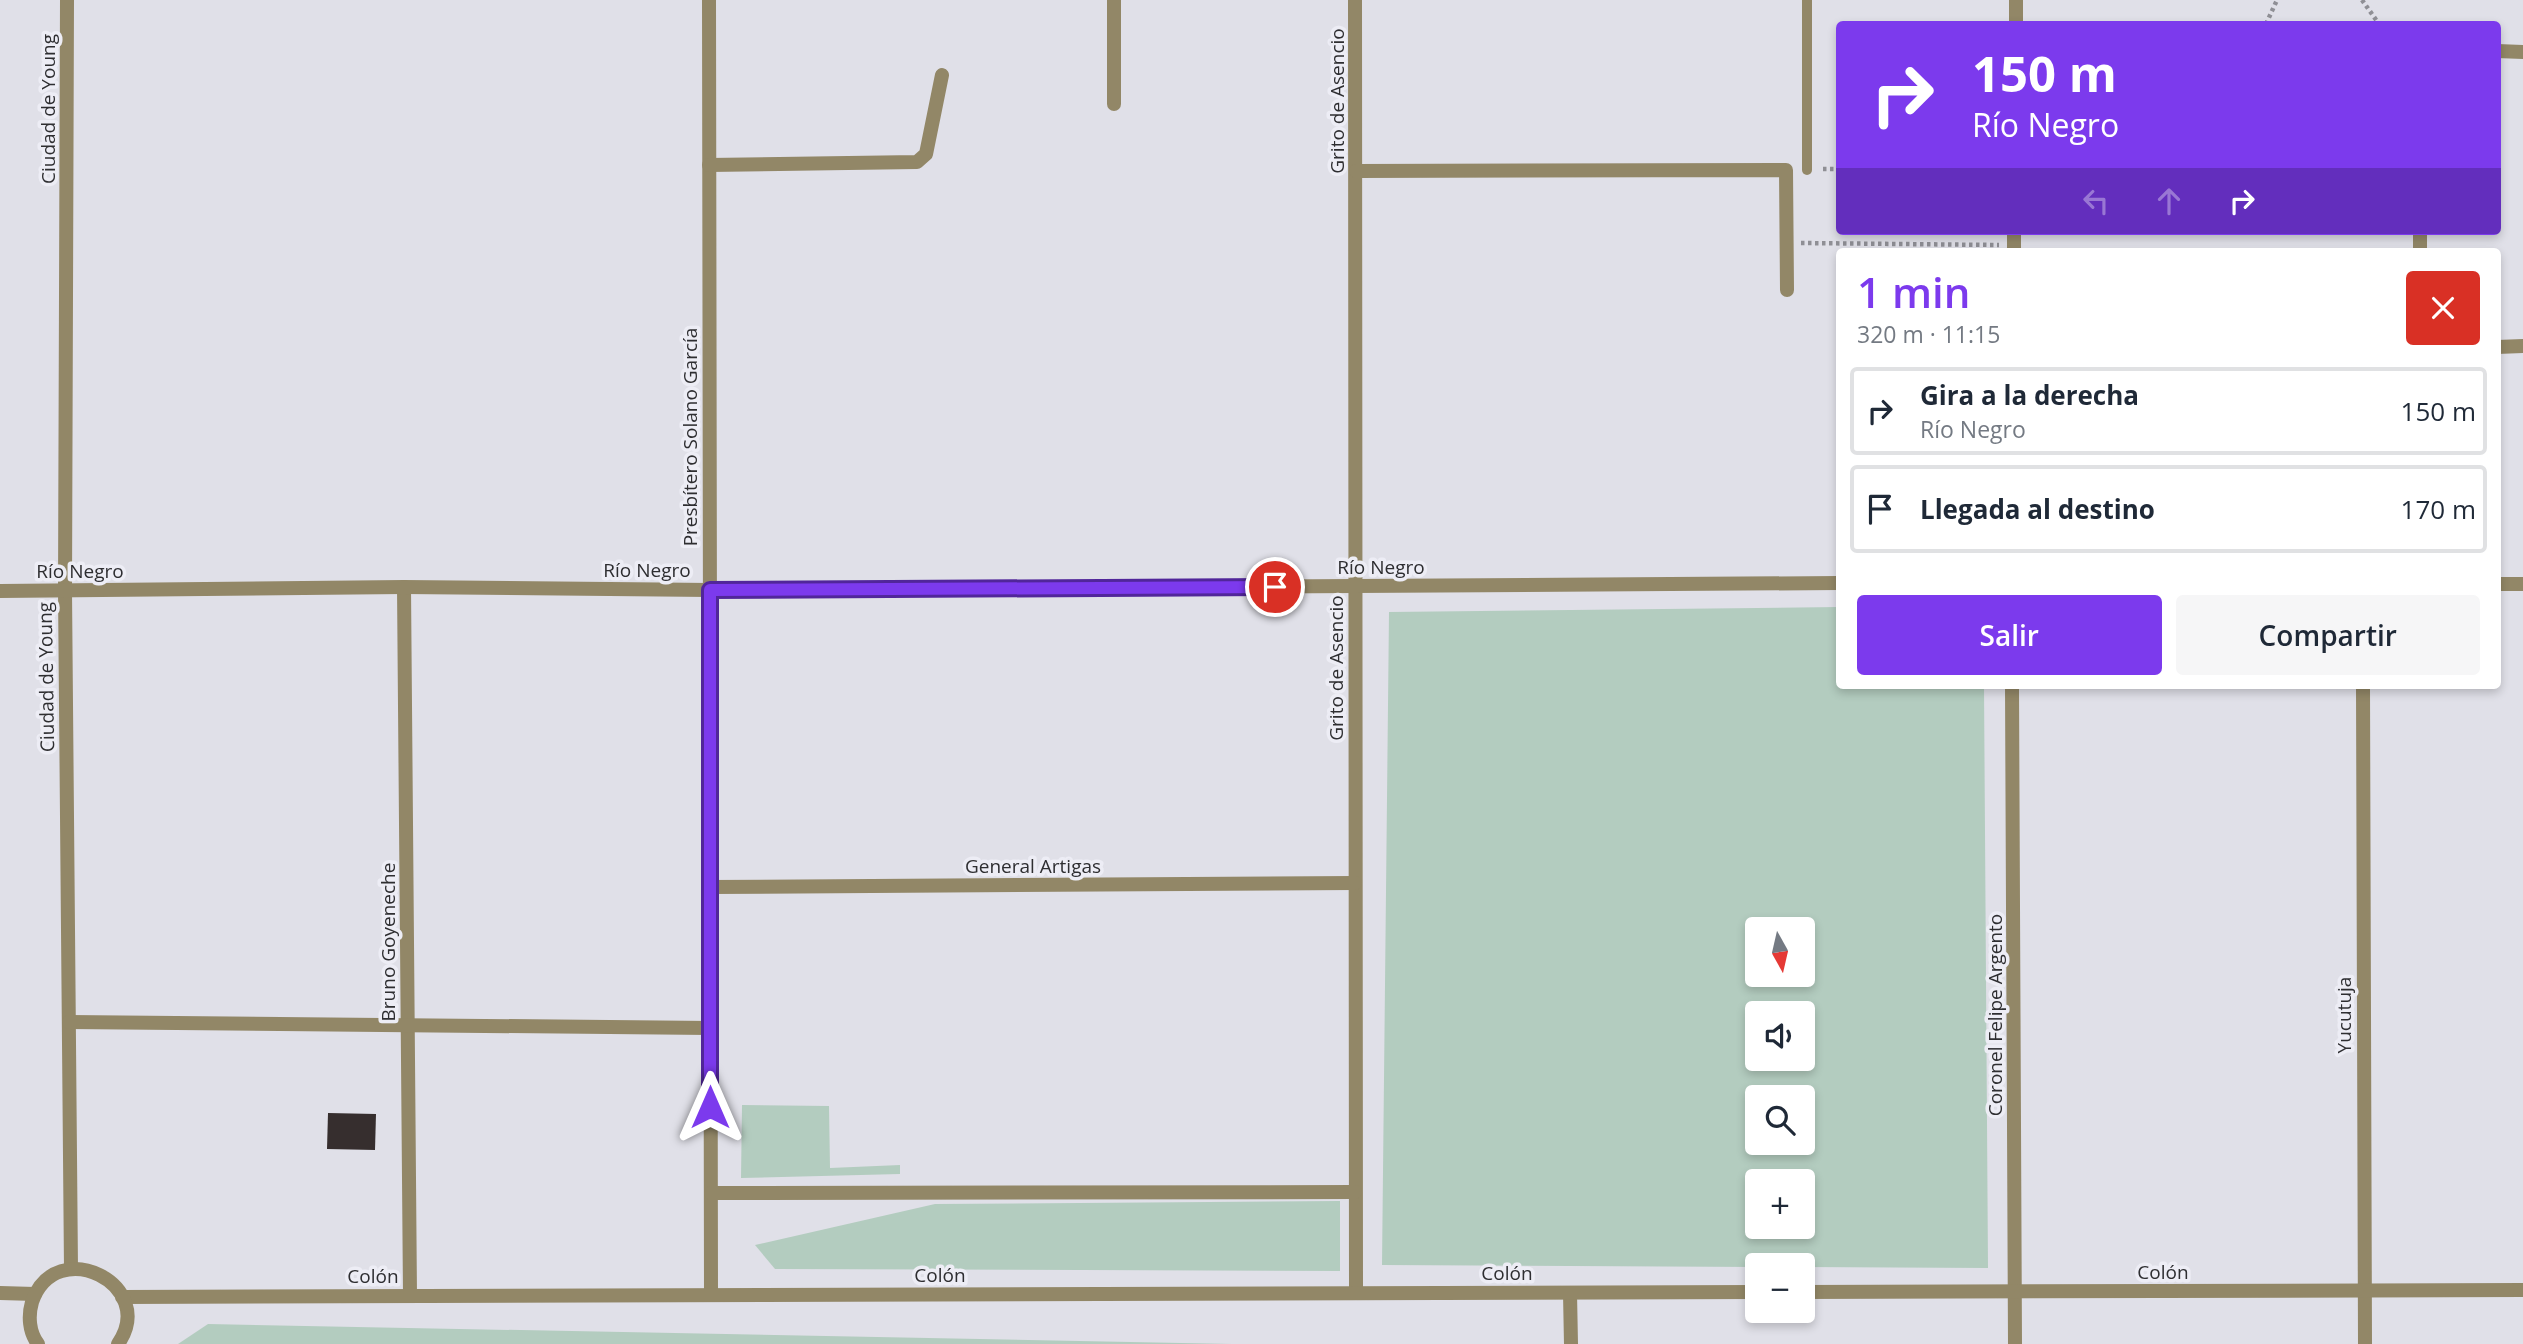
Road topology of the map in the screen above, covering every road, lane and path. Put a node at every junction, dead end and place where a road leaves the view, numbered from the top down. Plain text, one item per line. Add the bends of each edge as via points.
1 (67, 0) edge
2 (709, 0) edge
3 (1114, 0) edge
4 (1355, 0) edge
5 (1807, 0) edge
6 (2016, 0) edge
7 (2277, 0) edge
8 (2362, 0) edge
9 (2015, 21) edge
10 (2267, 21) edge
11 (2377, 21) edge
12 (2501, 51) edge
13 (2523, 52) edge
14 (942, 75) dead end
15 (1114, 104) dead end
16 (709, 165) junction
17 (1807, 170) dead end
18 (1356, 171) junction
19 (1787, 243) junction
20 (2014, 243) edge
21 (1787, 290) dead end
22 (2523, 346) edge
23 (2501, 347) edge
24 (1836, 583) edge
25 (2501, 584) edge
26 (2523, 584) edge
27 (1355, 586) junction
28 (404, 587) junction
29 (710, 590) junction
30 (0, 591) edge
31 (65, 591) junction
32 (2012, 689) edge
33 (2363, 689) edge
34 (1355, 883) junction
35 (710, 887) junction
36 (69, 1022) junction
37 (408, 1027) junction
38 (710, 1028) junction
39 (1356, 1192) junction
40 (710, 1193) junction
41 (71, 1269) junction
42 (2364, 1290) junction
43 (2523, 1290) edge
44 (2015, 1291) junction
45 (1745, 1292) edge
46 (1815, 1292) edge
47 (0, 1293) edge
48 (1356, 1293) junction
49 (1570, 1293) junction
50 (35, 1294) junction
51 (711, 1295) junction
52 (410, 1296) junction
53 (122, 1297) junction
54 (38, 1344) edge
55 (118, 1344) edge
56 (1571, 1344) edge
57 (2015, 1344) edge
58 (2365, 1344) edge

1 - 31 street, Ciudad de Young
2 - 16 street, Presbítero Solano García
3 - 15 street
4 - 18 street, Grito de Asencio
5 - 17 lane
6 - 9 street
7 - 10 path
8 - 11 path
12 - 13 street
14 - 16 street via 926,154 917,162
16 - 29 street, Presbítero Solano García
18 - 19 street via 1787,170
18 - 27 street, Grito de Asencio
19 - 20 path
19 - 21 street
22 - 23 street
24 - 27 street, Río Negro
25 - 26 street
27 - 29 street, Río Negro
27 - 34 street, Grito de Asencio
28 - 29 street, Río Negro
28 - 31 street, Río Negro
28 - 37 street, Bruno Goyeneche
29 - 35 street, Presbítero Solano García
30 - 31 street, Río Negro
31 - 36 street, Ciudad de Young
32 - 44 street, Coronel Felipe Argento
33 - 42 street, Yucutuja
34 - 35 street, General Artigas
34 - 39 street, Grito de Asencio
35 - 38 street, Presbítero Solano García
36 - 37 street
36 - 41 street, Ciudad de Young
37 - 38 street
37 - 52 street, Bruno Goyeneche
38 - 40 street, Presbítero Solano García
39 - 40 street
39 - 48 street, Grito de Asencio
40 - 51 street, Presbítero Solano García
41 - 50 street via 51,1278
41 - 53 street via 101,1274
42 - 43 street, Colón
42 - 44 street, Colón
42 - 58 street, Yucutuja
44 - 46 street, Colón
44 - 57 street, Coronel Felipe Argento
45 - 49 street, Colón
47 - 50 street
48 - 49 street, Colón
48 - 51 street, Colón
49 - 56 street
50 - 54 street via 30,1324
51 - 52 street, Colón
52 - 53 street, Colón
53 - 55 street via 126,1326

